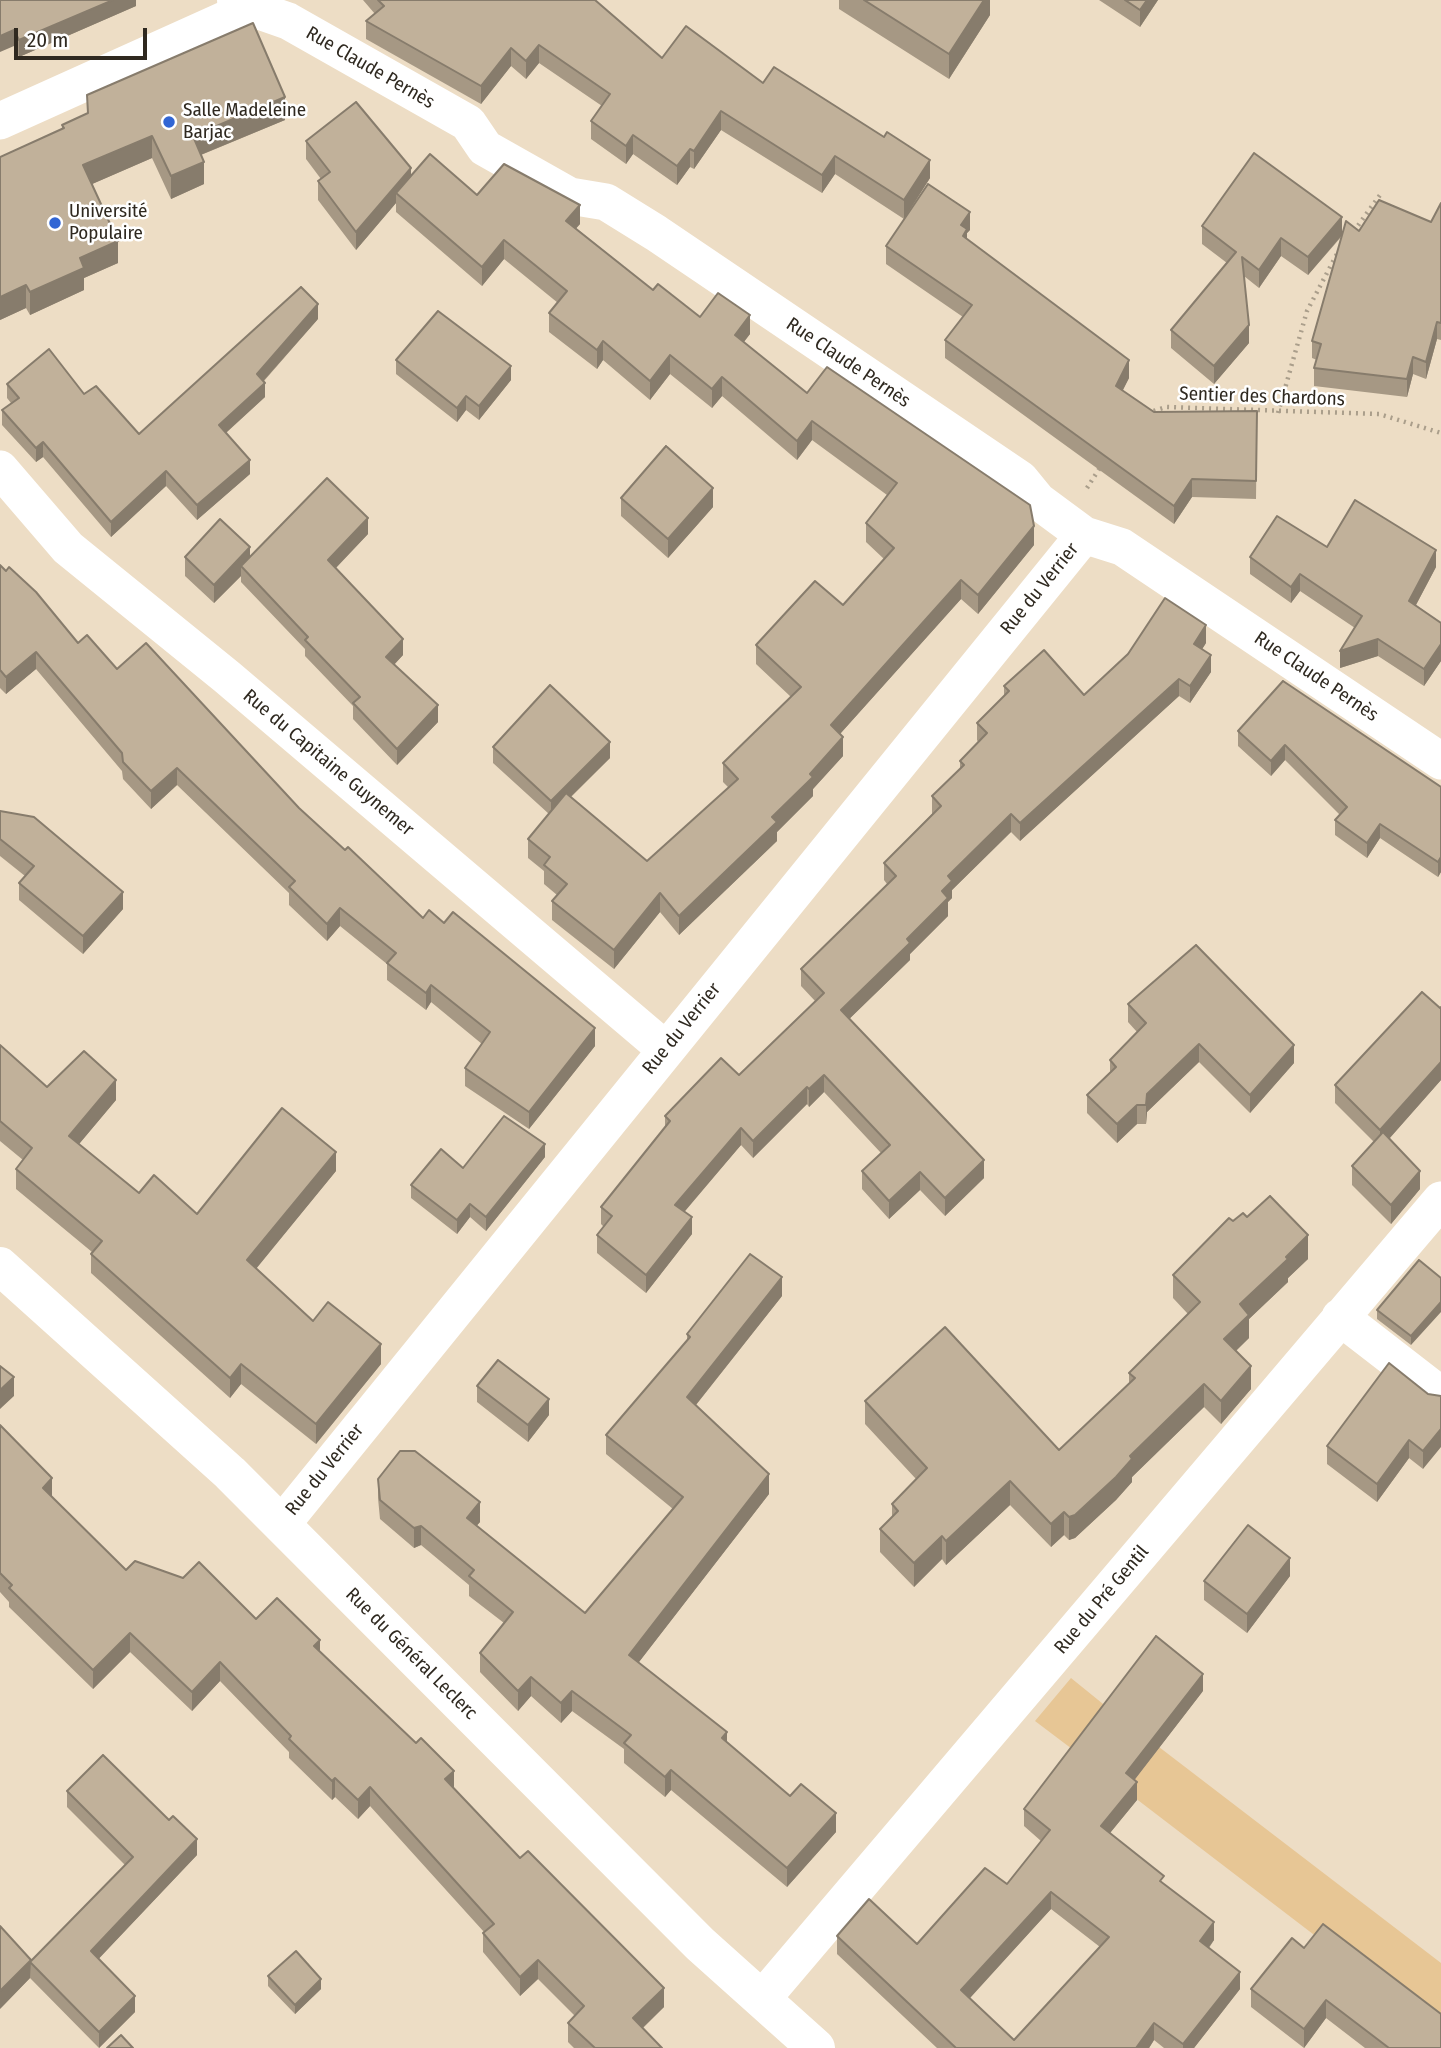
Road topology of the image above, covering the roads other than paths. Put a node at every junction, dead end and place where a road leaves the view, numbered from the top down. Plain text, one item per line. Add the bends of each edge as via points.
1 (249, 3) edge
2 (0, 121) edge
3 (0, 469) edge
4 (1084, 536) junction
5 (1441, 761) edge
6 (665, 1049) junction
7 (1441, 1200) edge
8 (0, 1266) edge
9 (1340, 1317) junction
10 (1441, 1395) edge
11 (282, 1524) junction
12 (762, 1999) junction
13 (816, 2048) edge

1 - 2 street
1 - 4 street, Rue Claude Pernès via 468,123 485,148 570,196 606,202 656,233 1020,479 1038,501
3 - 6 street, Rue du Capitaine Guynemer via 68,548
4 - 5 street, Rue Claude Pernès via 1122,547
4 - 6 street, Rue du Verrier
6 - 11 street, Rue du Verrier
7 - 9 street, Rue du Pré Gentil
8 - 11 main road, Rue du Général Leclerc
9 - 10 street
9 - 12 street, Rue du Pré Gentil
11 - 12 main road, Rue du Général Leclerc via 700,1944
12 - 13 main road, Rue du Général Leclerc

